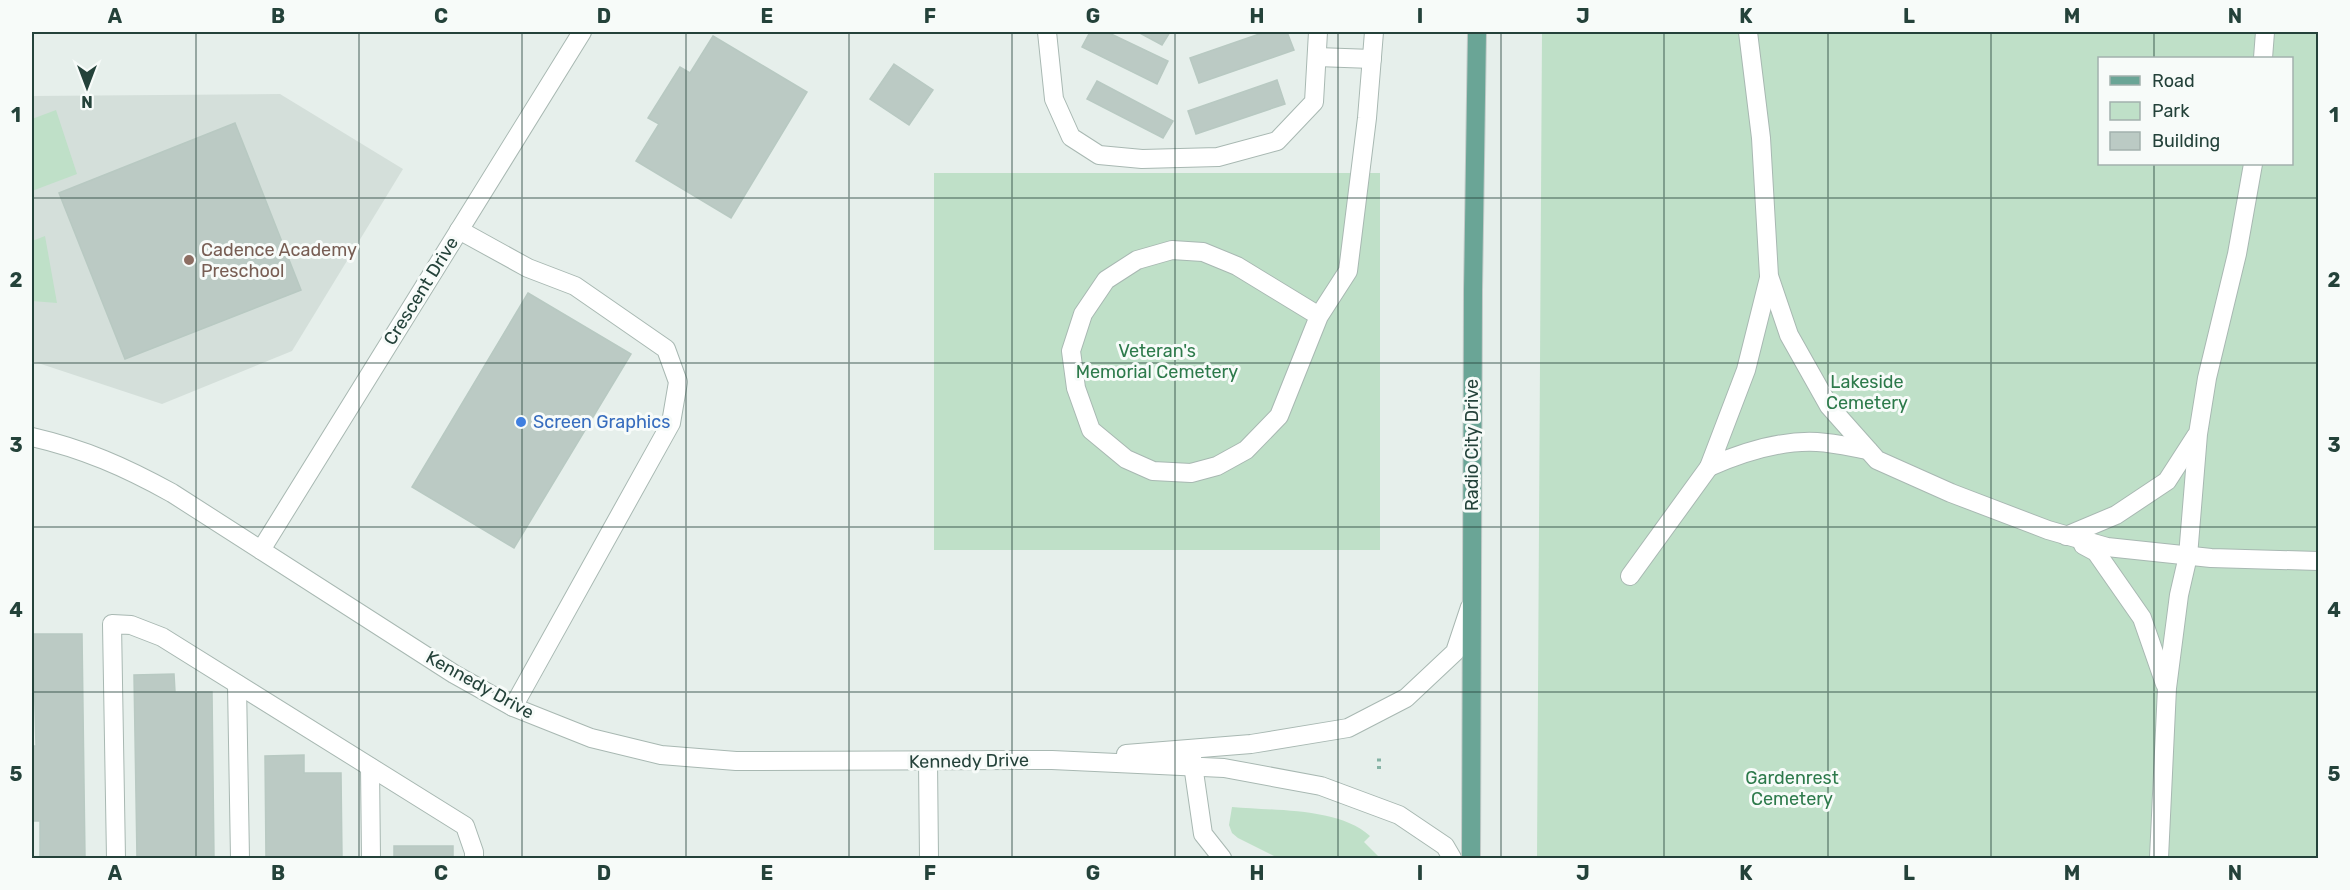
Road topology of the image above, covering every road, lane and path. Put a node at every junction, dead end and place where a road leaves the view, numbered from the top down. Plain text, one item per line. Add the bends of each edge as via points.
1 (582, 32) edge
2 (1047, 32) edge
3 (1318, 32) edge
4 (1374, 32) edge
5 (1477, 32) edge
6 (1748, 32) edge
7 (2265, 32) edge
8 (1317, 57) junction
9 (2263, 57) edge
10 (1372, 59) junction
11 (2253, 165) edge
12 (459, 230) junction
13 (1769, 276) junction
14 (1319, 316) junction
15 (2198, 434) junction
16 (32, 437) edge
17 (1868, 450) junction
18 (1709, 466) junction
19 (2066, 536) junction
20 (261, 550) junction
21 (2188, 556) junction
22 (2319, 561) edge
23 (1630, 576) dead end
24 (1472, 601) junction
25 (237, 684) junction
26 (2167, 688) junction
27 (513, 707) junction
28 (1379, 755) dead end
29 (1191, 758) junction
30 (928, 761) junction
31 (370, 766) junction
32 (1379, 769) dead end
33 (116, 858) edge
34 (240, 858) edge
35 (371, 858) edge
36 (474, 858) edge
37 (929, 858) edge
38 (1222, 858) edge
39 (1452, 858) edge
40 (1472, 858) edge
41 (2159, 858) edge

1 - 12 street, Crescent Drive
2 - 8 street via 1054,99 1071,137 1099,155 1142,159 1218,157 1277,141 1314,102
3 - 8 street
4 - 10 street
5 - 24 main road, Radio City Drive
6 - 13 street via 1761,138
7 - 9 street
8 - 10 street
10 - 14 street via 1348,271
11 - 15 street
12 - 20 street, Crescent Drive
12 - 27 street via 528,268 575,286 666,349 678,382 671,423
13 - 17 street via 1789,335 1829,406
13 - 18 street via 1746,370
14 - 14 street via 1279,416 1246,450 1216,466 1191,473 1153,471 1126,459 1092,430 1076,388 1071,351 1083,314 1106,280 1137,260 1172,250 1203,252 1238,266
15 - 19 street via 2167,481 2116,515
15 - 21 street
16 - 20 street, Kennedy Drive via 110,460 172,493
17 - 18 street via 1816,442 1775,446
17 - 19 street via 1877,460 1951,493
18 - 23 street
19 - 21 street via 2107,547
19 - 26 street via 2096,552 2118,581 2142,618
20 - 27 street, Kennedy Drive via 454,674
21 - 22 street
21 - 26 street
24 - 29 street, Kennedy Drive via 1455,652 1406,698 1348,728
24 - 40 main road, Radio City Drive
25 - 31 street
25 - 33 street via 162,637 131,625 112,624
25 - 34 street
26 - 41 street
27 - 30 street, Kennedy Drive via 591,738 661,754 736,761
28 - 32 path
29 - 30 street, Kennedy Drive
29 - 38 street via 1203,834
29 - 39 street, Kennedy Drive via 1321,786 1399,815 1445,846
30 - 37 street
31 - 35 street
31 - 36 street via 465,826

